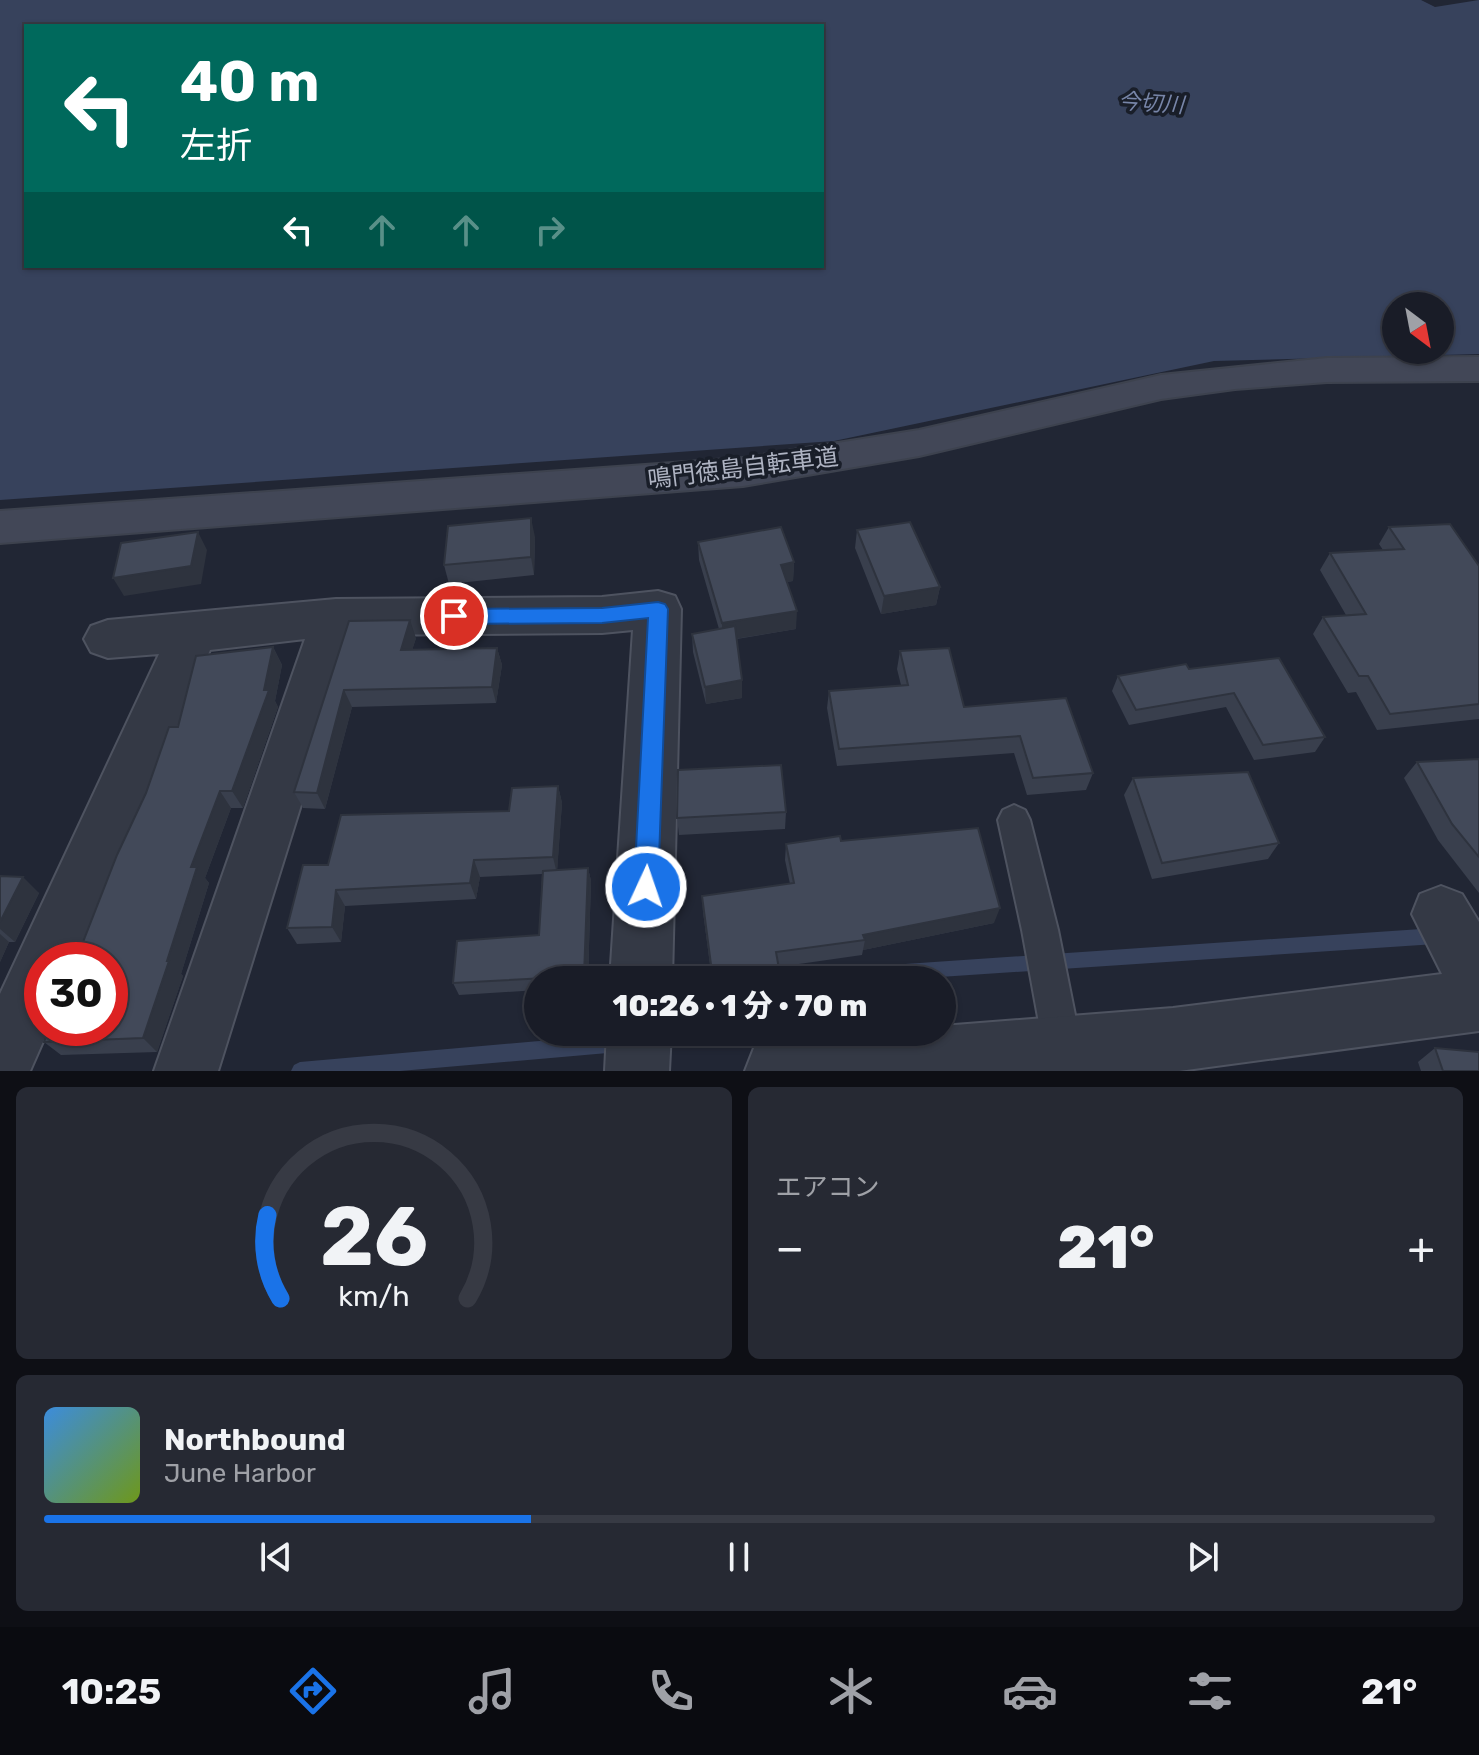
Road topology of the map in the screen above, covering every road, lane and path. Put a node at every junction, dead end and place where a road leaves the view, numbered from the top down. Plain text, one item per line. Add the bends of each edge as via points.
1 (1479, 369) edge
2 (0, 527) edge
3 (336, 617) junction
4 (193, 633) junction
5 (108, 639) dead end
6 (1014, 820) dead end
7 (1441, 914) dead end
8 (55, 942) edge
9 (642, 966) edge
10 (1479, 979) edge
11 (1479, 1000) edge
12 (24, 1012) edge
13 (638, 1046) edge
14 (1063, 1050) junction
15 (0, 1066) edge
16 (187, 1067) edge
17 (637, 1071) edge
18 (777, 1071) edge

1 - 2 main road, 鳴門徳島自転車道 via 1327,370 1161,387 919,443 743,472
3 - 4 street
3 - 9 street via 602,615 658,609
3 - 16 street
4 - 5 street
4 - 8 street
6 - 14 lane
7 - 10 street
11 - 14 street
12 - 15 street
13 - 17 street
14 - 18 street

